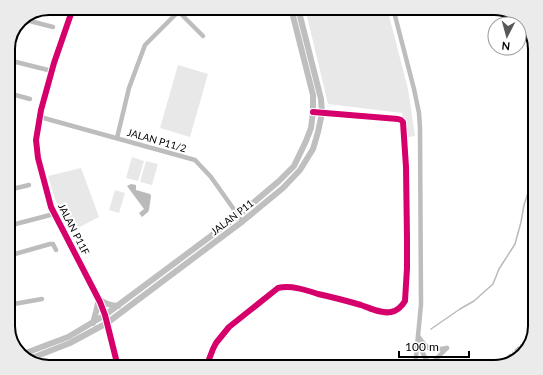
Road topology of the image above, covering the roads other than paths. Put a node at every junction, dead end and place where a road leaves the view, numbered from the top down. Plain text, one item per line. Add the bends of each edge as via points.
1 (70, 15) edge
2 (172, 15) edge
3 (184, 15) edge
4 (293, 15) edge
5 (300, 15) edge
6 (395, 15) edge
7 (31, 21) edge
8 (53, 27) dead end
9 (203, 36) dead end
10 (15, 62) edge
11 (52, 71) junction
12 (15, 95) edge
13 (30, 99) dead end
14 (313, 112) junction
15 (322, 113) junction
16 (40, 116) junction
17 (117, 138) junction
18 (29, 185) dead end
19 (15, 188) edge
20 (54, 214) junction
21 (239, 215) junction
22 (243, 221) junction
23 (15, 224) edge
24 (56, 250) dead end
25 (15, 254) edge
26 (42, 299) dead end
27 (99, 299) junction
28 (15, 304) edge
29 (118, 306) junction
30 (105, 315) junction
31 (93, 323) junction
32 (107, 323) junction
33 (418, 336) junction
34 (28, 352) edge
35 (35, 357) edge
36 (116, 360) edge
37 (209, 360) edge
38 (415, 360) edge
39 (426, 360) edge
40 (434, 360) edge

1 - 11 street, JALAN P11F
2 - 17 street via 145,45 129,88
3 - 9 street
4 - 14 main road, JALAN P11 via 313,95
5 - 15 main road, JALAN P11 via 321,99
6 - 33 street via 419,114 421,304
7 - 8 street
10 - 11 street
11 - 16 street, JALAN P11F
12 - 13 street
14 - 15 street
14 - 21 main road, JALAN P11 via 306,141 294,166
15 - 22 main road, JALAN P11 via 313,149 300,170 283,188
15 - 37 street via 403,122 406,167 405,301 395,311 383,312 308,291 278,288 229,327 216,343
16 - 17 street, JALAN P11/2
16 - 20 street, JALAN P11F via 36,140 38,158
17 - 21 street, JALAN P11/2 via 195,160
18 - 19 street
20 - 23 street
20 - 27 street, JALAN P11F
21 - 22 street, JALAN P11/2
21 - 29 main road, JALAN P11
22 - 32 main road, JALAN P11
24 - 25 street via 53,244 50,244
26 - 28 street
27 - 29 main road via 109,305
27 - 30 street, JALAN P11F
27 - 31 main road
29 - 30 main road, JALAN P11
30 - 31 main road, JALAN P11
30 - 32 street, JALAN P11F
31 - 34 main road, JALAN P11 via 68,337
32 - 35 main road, JALAN P11 via 70,343
32 - 36 street, JALAN P11F
33 - 38 street
33 - 39 street
33 - 40 street via 431,349 447,348

